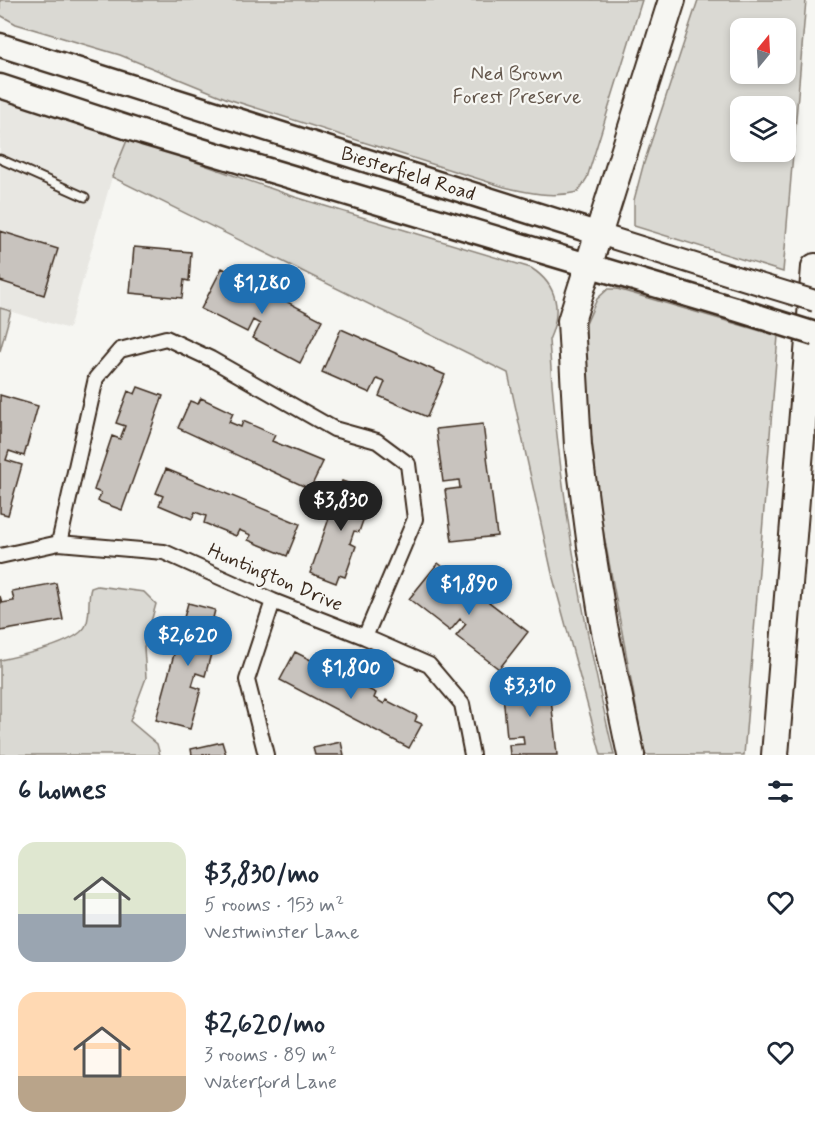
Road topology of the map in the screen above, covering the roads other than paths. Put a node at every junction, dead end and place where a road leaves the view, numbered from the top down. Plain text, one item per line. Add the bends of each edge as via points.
1 (672, 0) edge
2 (0, 45) edge
3 (0, 86) edge
4 (0, 159) edge
5 (85, 197) dead end
6 (597, 233) junction
7 (588, 264) junction
8 (815, 267) edge
9 (815, 301) edge
10 (815, 334) edge
11 (59, 543) junction
12 (0, 556) edge
13 (273, 601) junction
14 (365, 636) junction
15 (266, 755) edge
16 (472, 755) edge
17 (631, 755) edge
18 (775, 755) edge

1 - 6 highway
2 - 6 main road, Biesterfield Road
3 - 7 main road, Biesterfield Road via 167,140
4 - 5 lane
6 - 7 highway
6 - 9 main road, Biesterfield Road, bridge
7 - 10 main road, Biesterfield Road, bridge
7 - 17 highway via 571,321 578,446 604,626
8 - 18 highway
11 - 12 street, Huntington Drive
11 - 13 street, Huntington Drive via 164,552
11 - 14 street via 96,378 120,350 166,338 212,359 334,429 377,441 408,464 415,519
13 - 14 street, Huntington Drive
13 - 15 street via 247,680
14 - 16 street, Huntington Drive via 429,665 462,704

